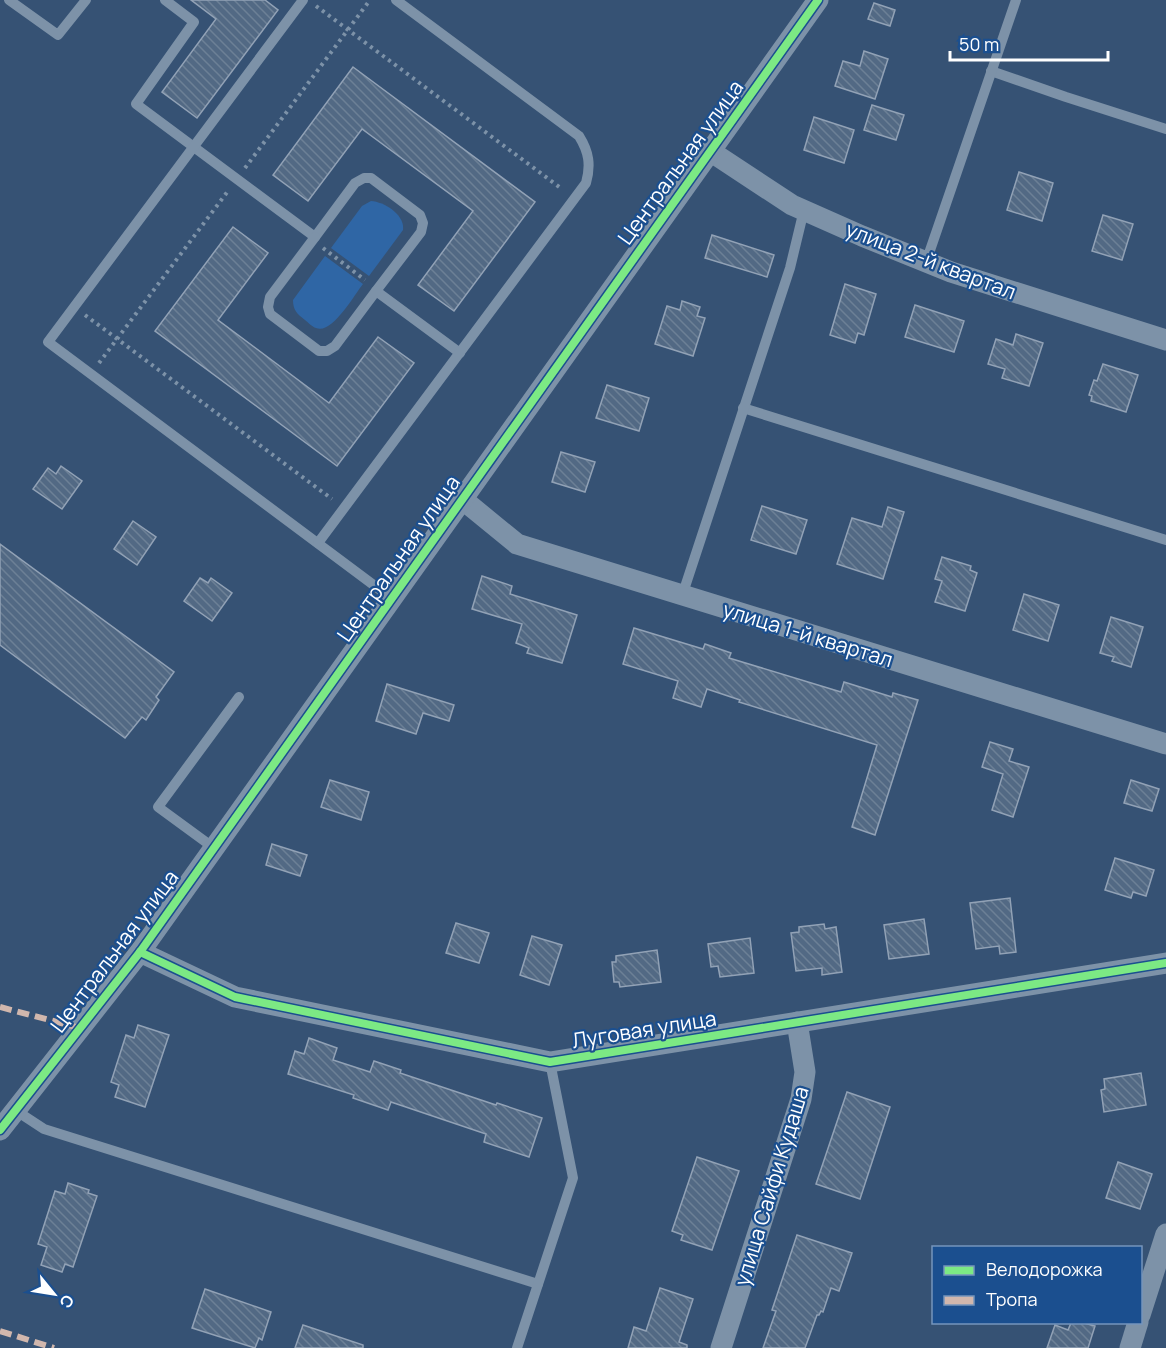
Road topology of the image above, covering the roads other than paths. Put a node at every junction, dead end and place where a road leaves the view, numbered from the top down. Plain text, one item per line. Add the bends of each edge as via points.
1 (9, 0) edge
2 (86, 0) edge
3 (165, 0) edge
4 (303, 0) edge
5 (396, 0) edge
6 (818, 0) edge
7 (1016, 0) edge
8 (991, 71) junction
9 (1166, 129) edge
10 (194, 147) junction
11 (710, 151) junction
12 (804, 210) junction
13 (314, 239) junction
14 (926, 262) junction
15 (377, 290) junction
16 (1166, 340) edge
17 (460, 353) junction
18 (744, 408) junction
19 (462, 499) junction
20 (1166, 540) edge
21 (318, 543) junction
22 (682, 596) junction
23 (391, 598) junction
24 (239, 697) dead end
25 (1166, 744) edge
26 (214, 848) junction
27 (140, 952) junction
28 (1166, 963) edge
29 (797, 1022) junction
30 (550, 1062) junction
31 (15, 1110) junction
32 (0, 1130) edge
33 (1166, 1234) edge
34 (538, 1284) junction
35 (1142, 1309) edge
36 (1138, 1324) edge
37 (517, 1348) edge
38 (721, 1348) edge
39 (1130, 1348) edge

1 - 2 lane via 58,35
3 - 10 lane via 194,22 136,104
4 - 10 lane
5 - 17 lane via 579,136 589,158 586,183
6 - 11 street, Центральная улица
7 - 8 lane
8 - 9 lane
8 - 14 lane
10 - 13 lane
10 - 21 lane via 48,342
11 - 12 street, улица 2-й квартал
11 - 19 street, Центральная улица
12 - 14 street, улица 2-й квартал
12 - 18 lane via 790,268
13 - 15 lane via 355,183 364,178 371,178 420,215 421,232
13 - 15 lane via 270,297 270,314 319,351 327,351 335,346
14 - 16 street, улица 2-й квартал
15 - 17 lane
17 - 21 lane
18 - 20 lane
18 - 22 lane
19 - 22 street, улица 1-й квартал via 517,544
19 - 23 street, Центральная улица
21 - 23 lane
22 - 25 street, улица 1-й квартал
23 - 26 street, Центральная улица
24 - 26 lane via 158,807
26 - 27 street, Центральная улица
27 - 30 street, Луговая улица via 235,997
27 - 31 street, Центральная улица
28 - 29 street, Луговая улица
29 - 30 street, Луговая улица
29 - 38 street, улица Сайфи Кудаша via 806,1072 801,1099
30 - 34 lane via 573,1178
31 - 32 street, Центральная улица
31 - 34 lane via 44,1128
33 - 35 street
34 - 37 lane
36 - 39 street

